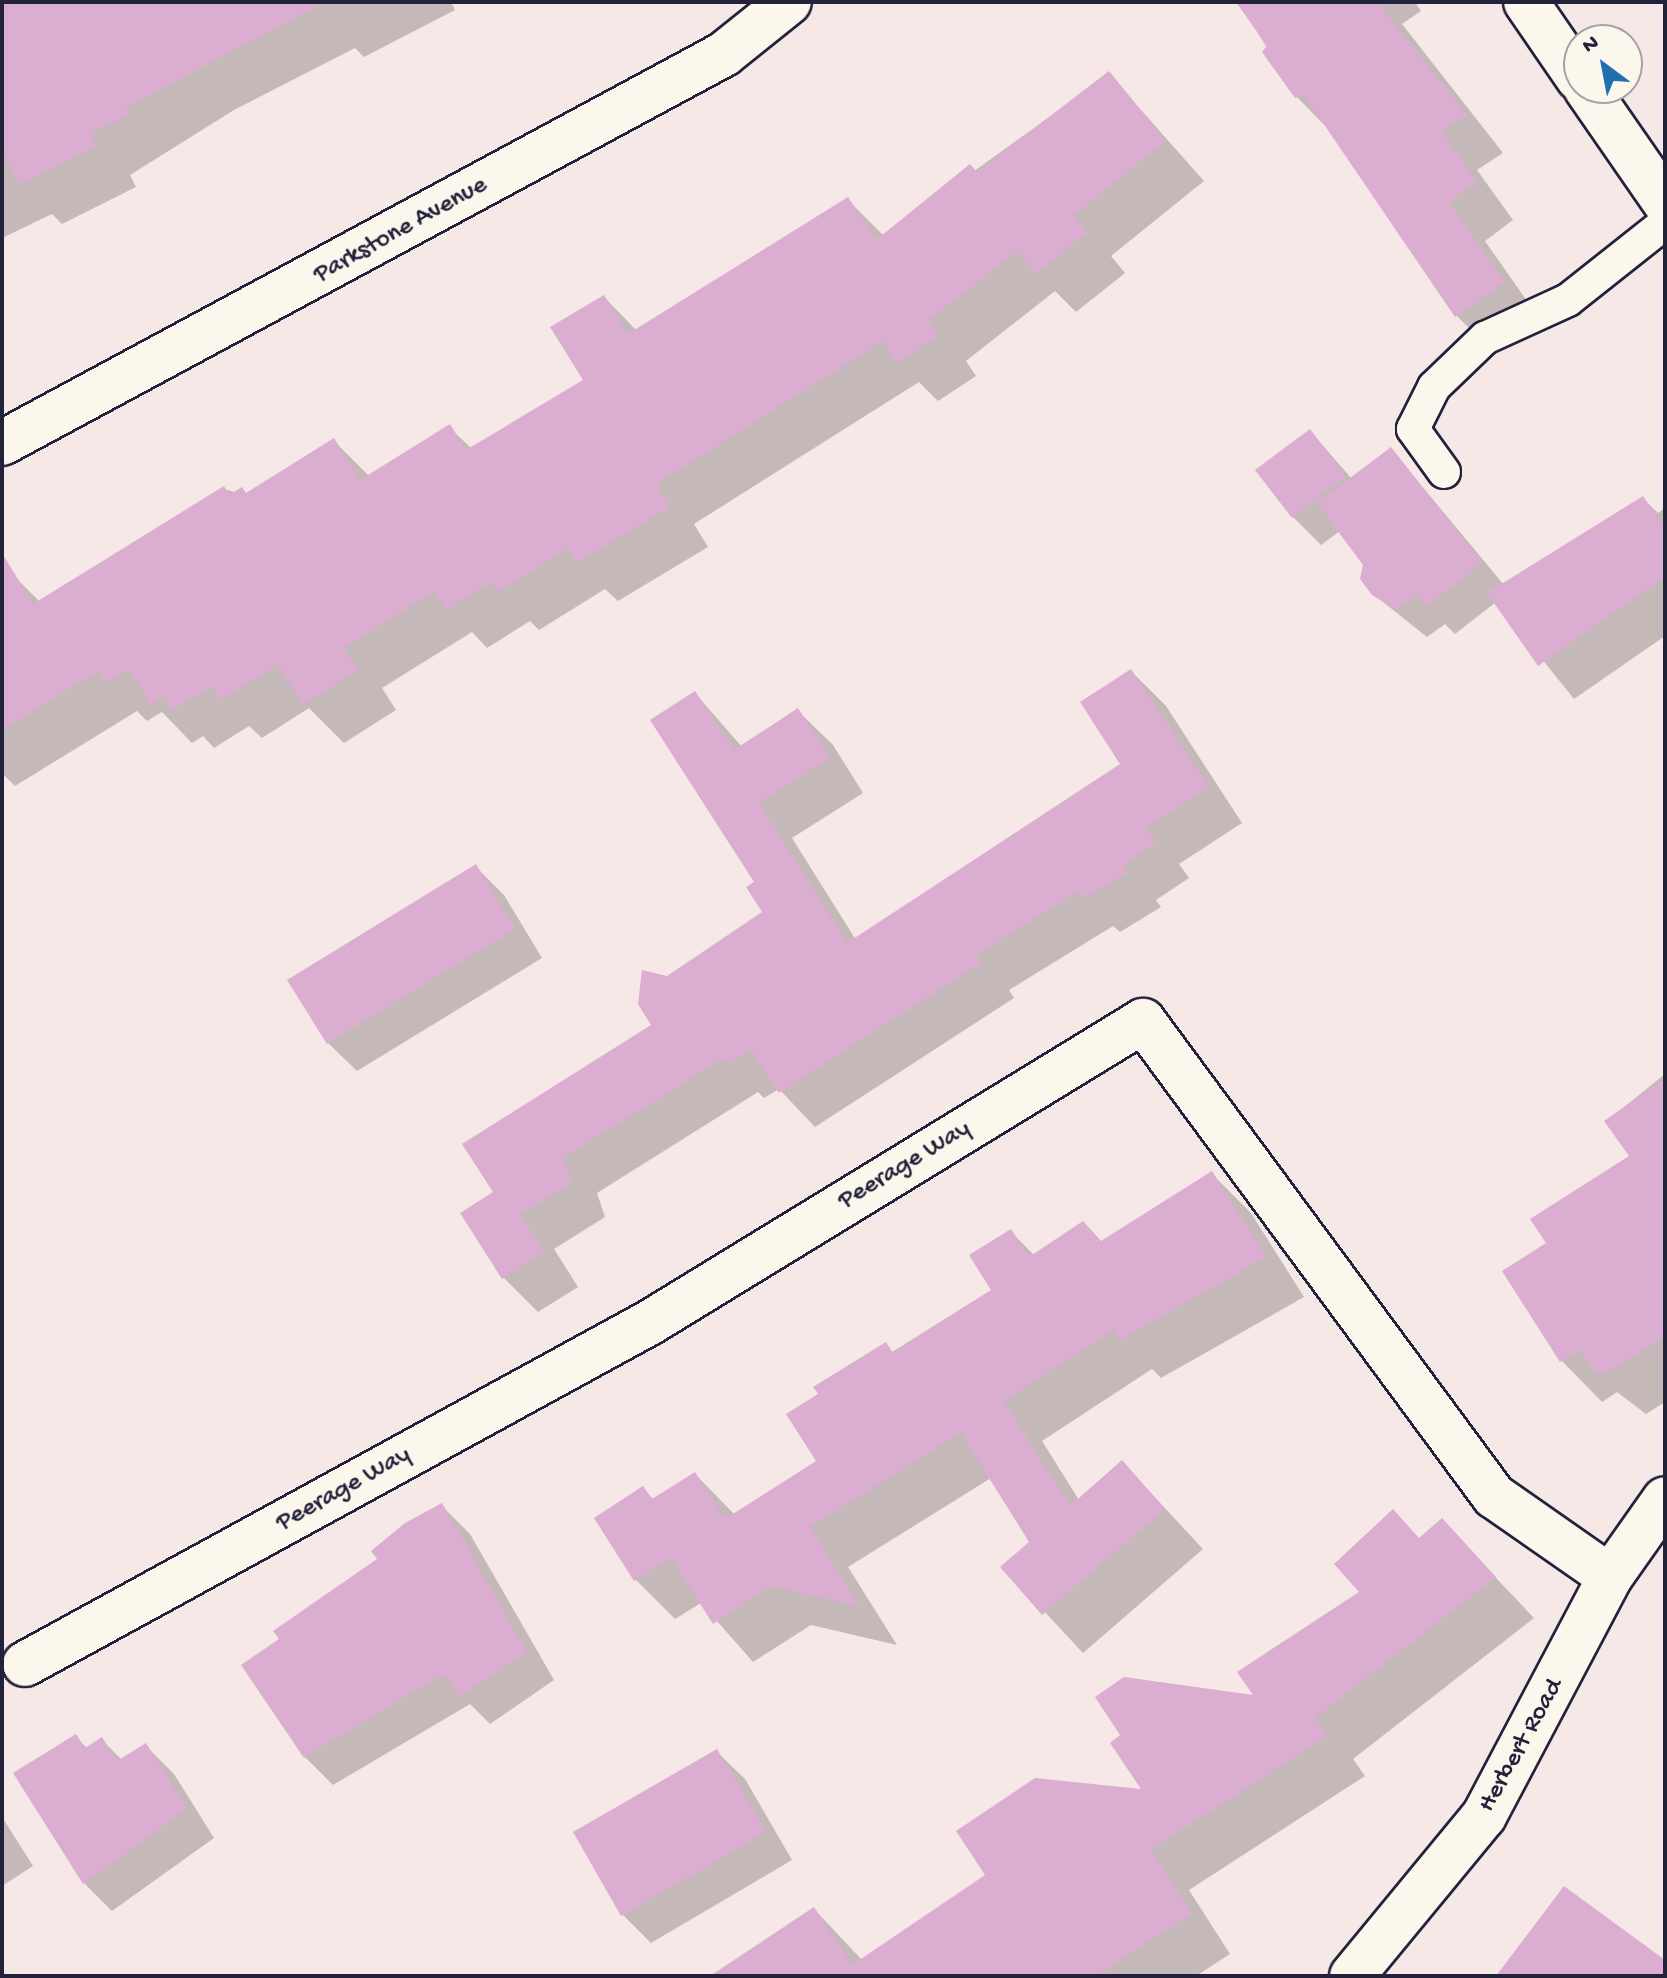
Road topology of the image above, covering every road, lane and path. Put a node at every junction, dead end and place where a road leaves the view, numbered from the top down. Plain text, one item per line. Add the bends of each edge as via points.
1 (789, 2) edge
2 (1526, 2) edge
3 (1563, 56) edge
4 (1597, 104) edge
5 (1665, 202) edge
6 (1665, 223) edge
7 (2, 443) edge
8 (1444, 472) dead end
9 (1665, 1499) edge
10 (1610, 1577) junction
11 (25, 1664) dead end
12 (1352, 1976) edge

1 - 7 street, Parkstone Avenue via 724,54
2 - 3 street
4 - 5 street
6 - 8 lane via 1568,300 1485,338 1434,387 1413,429
9 - 10 street, Herbert Road
10 - 11 street, Peerage Way via 1494,1496 1143,1021 649,1323
10 - 12 street, Herbert Road via 1484,1816

